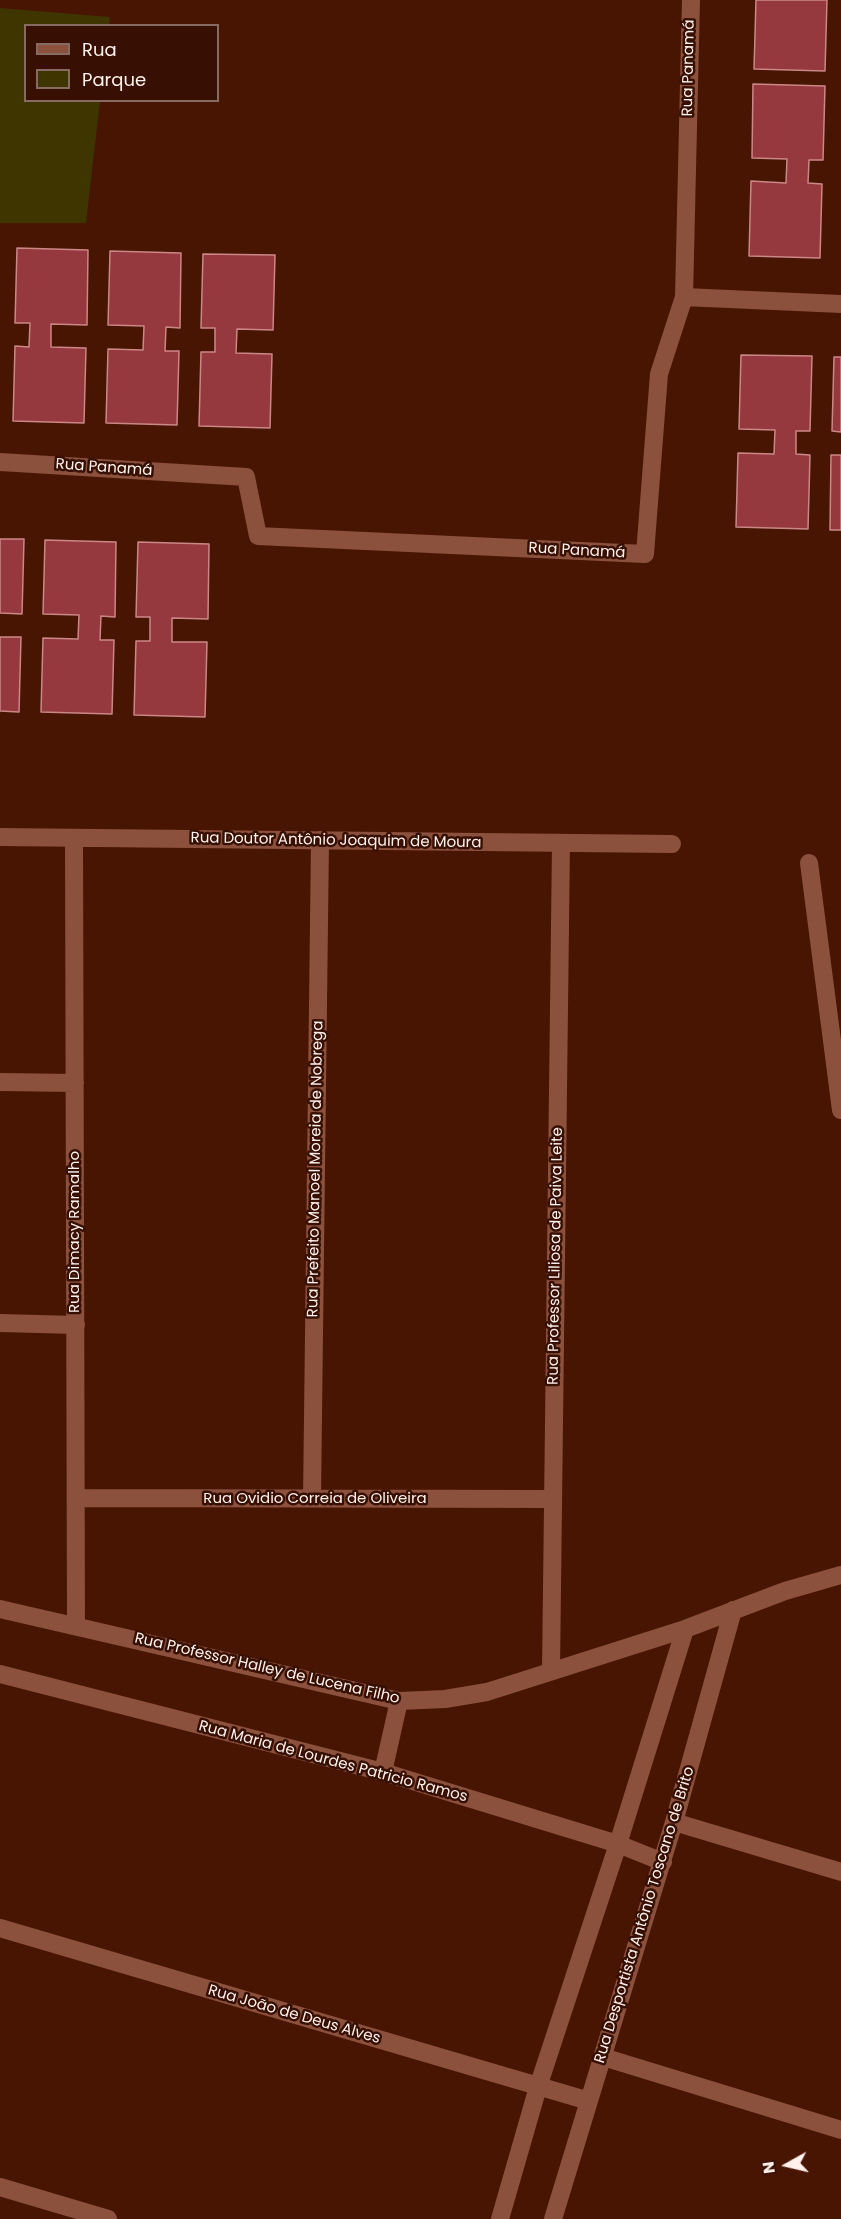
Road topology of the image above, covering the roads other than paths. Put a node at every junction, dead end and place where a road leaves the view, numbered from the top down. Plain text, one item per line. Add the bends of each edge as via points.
1 (691, 0) edge
2 (684, 297) junction
3 (841, 304) edge
4 (0, 462) edge
5 (0, 837) edge
6 (74, 838) junction
7 (320, 840) junction
8 (561, 843) junction
9 (672, 844) dead end
10 (809, 863) dead end
11 (0, 1082) edge
12 (75, 1083) junction
13 (841, 1110) edge
14 (0, 1323) edge
15 (76, 1325) junction
16 (76, 1498) junction
17 (312, 1498) junction
18 (553, 1499) junction
19 (841, 1575) edge
20 (0, 1608) edge
21 (733, 1610) junction
22 (76, 1626) junction
23 (685, 1629) junction
24 (551, 1670) junction
25 (0, 1674) edge
26 (399, 1701) junction
27 (383, 1772) junction
28 (675, 1822) junction
29 (618, 1844) junction
30 (663, 1862) junction
31 (841, 1872) edge
32 (0, 1928) edge
33 (603, 2057) junction
34 (538, 2087) junction
35 (589, 2101) junction
36 (841, 2130) edge
37 (0, 2187) edge
38 (108, 2219) edge
39 (500, 2219) edge
40 (553, 2219) edge

1 - 2 street, Rua Panamá
2 - 3 street
2 - 4 street, Rua Panamá via 659,374 645,554 258,536 246,477
5 - 6 street, Rua Doutor Antônio Joaquim de Moura
6 - 7 street, Rua Doutor Antônio Joaquim de Moura
6 - 12 street, Rua Dimacy Ramalho
7 - 8 street, Rua Doutor Antônio Joaquim de Moura
7 - 17 street, Rua Prefeito Manoel Moreia de Nobrega
8 - 9 street, Rua Doutor Antônio Joaquim de Moura
8 - 18 street, Rua Professor Liliosa de Paiva Leite
10 - 13 street
11 - 12 street
12 - 15 street, Rua Dimacy Ramalho
14 - 15 street
15 - 16 street, Rua Dimacy Ramalho
16 - 17 street, Rua Ovidio Correia de Oliveira
16 - 22 street, Rua Dimacy Ramalho
17 - 18 street, Rua Ovidio Correia de Oliveira
18 - 24 street, Rua Professor Liliosa de Paiva Leite
19 - 21 street, Rua Professor Halley de Lucena Filho
20 - 22 street, Rua Professor Halley de Lucena Filho
21 - 23 street, Rua Professor Halley de Lucena Filho
21 - 28 street, Rua Desportista Antônio Toscano de Brito
22 - 26 street, Rua Professor Halley de Lucena Filho
23 - 24 street, Rua Professor Halley de Lucena Filho
23 - 29 street
24 - 26 street, Rua Professor Halley de Lucena Filho via 487,1692
25 - 27 street, Rua Maria de Lourdes Patricio Ramos
26 - 27 street
27 - 29 street, Rua Maria de Lourdes Patricio Ramos
28 - 30 street, Rua Desportista Antônio Toscano de Brito
28 - 31 street
29 - 30 street, Rua Maria de Lourdes Patricio Ramos
29 - 34 street
30 - 33 street, Rua Desportista Antônio Toscano de Brito
32 - 34 street, Rua João de Deus Alves
33 - 35 street, Rua Desportista Antônio Toscano de Brito
33 - 36 street
34 - 35 street, Rua João de Deus Alves
34 - 39 street
35 - 40 street, Rua Desportista Antônio Toscano de Brito
37 - 38 street

